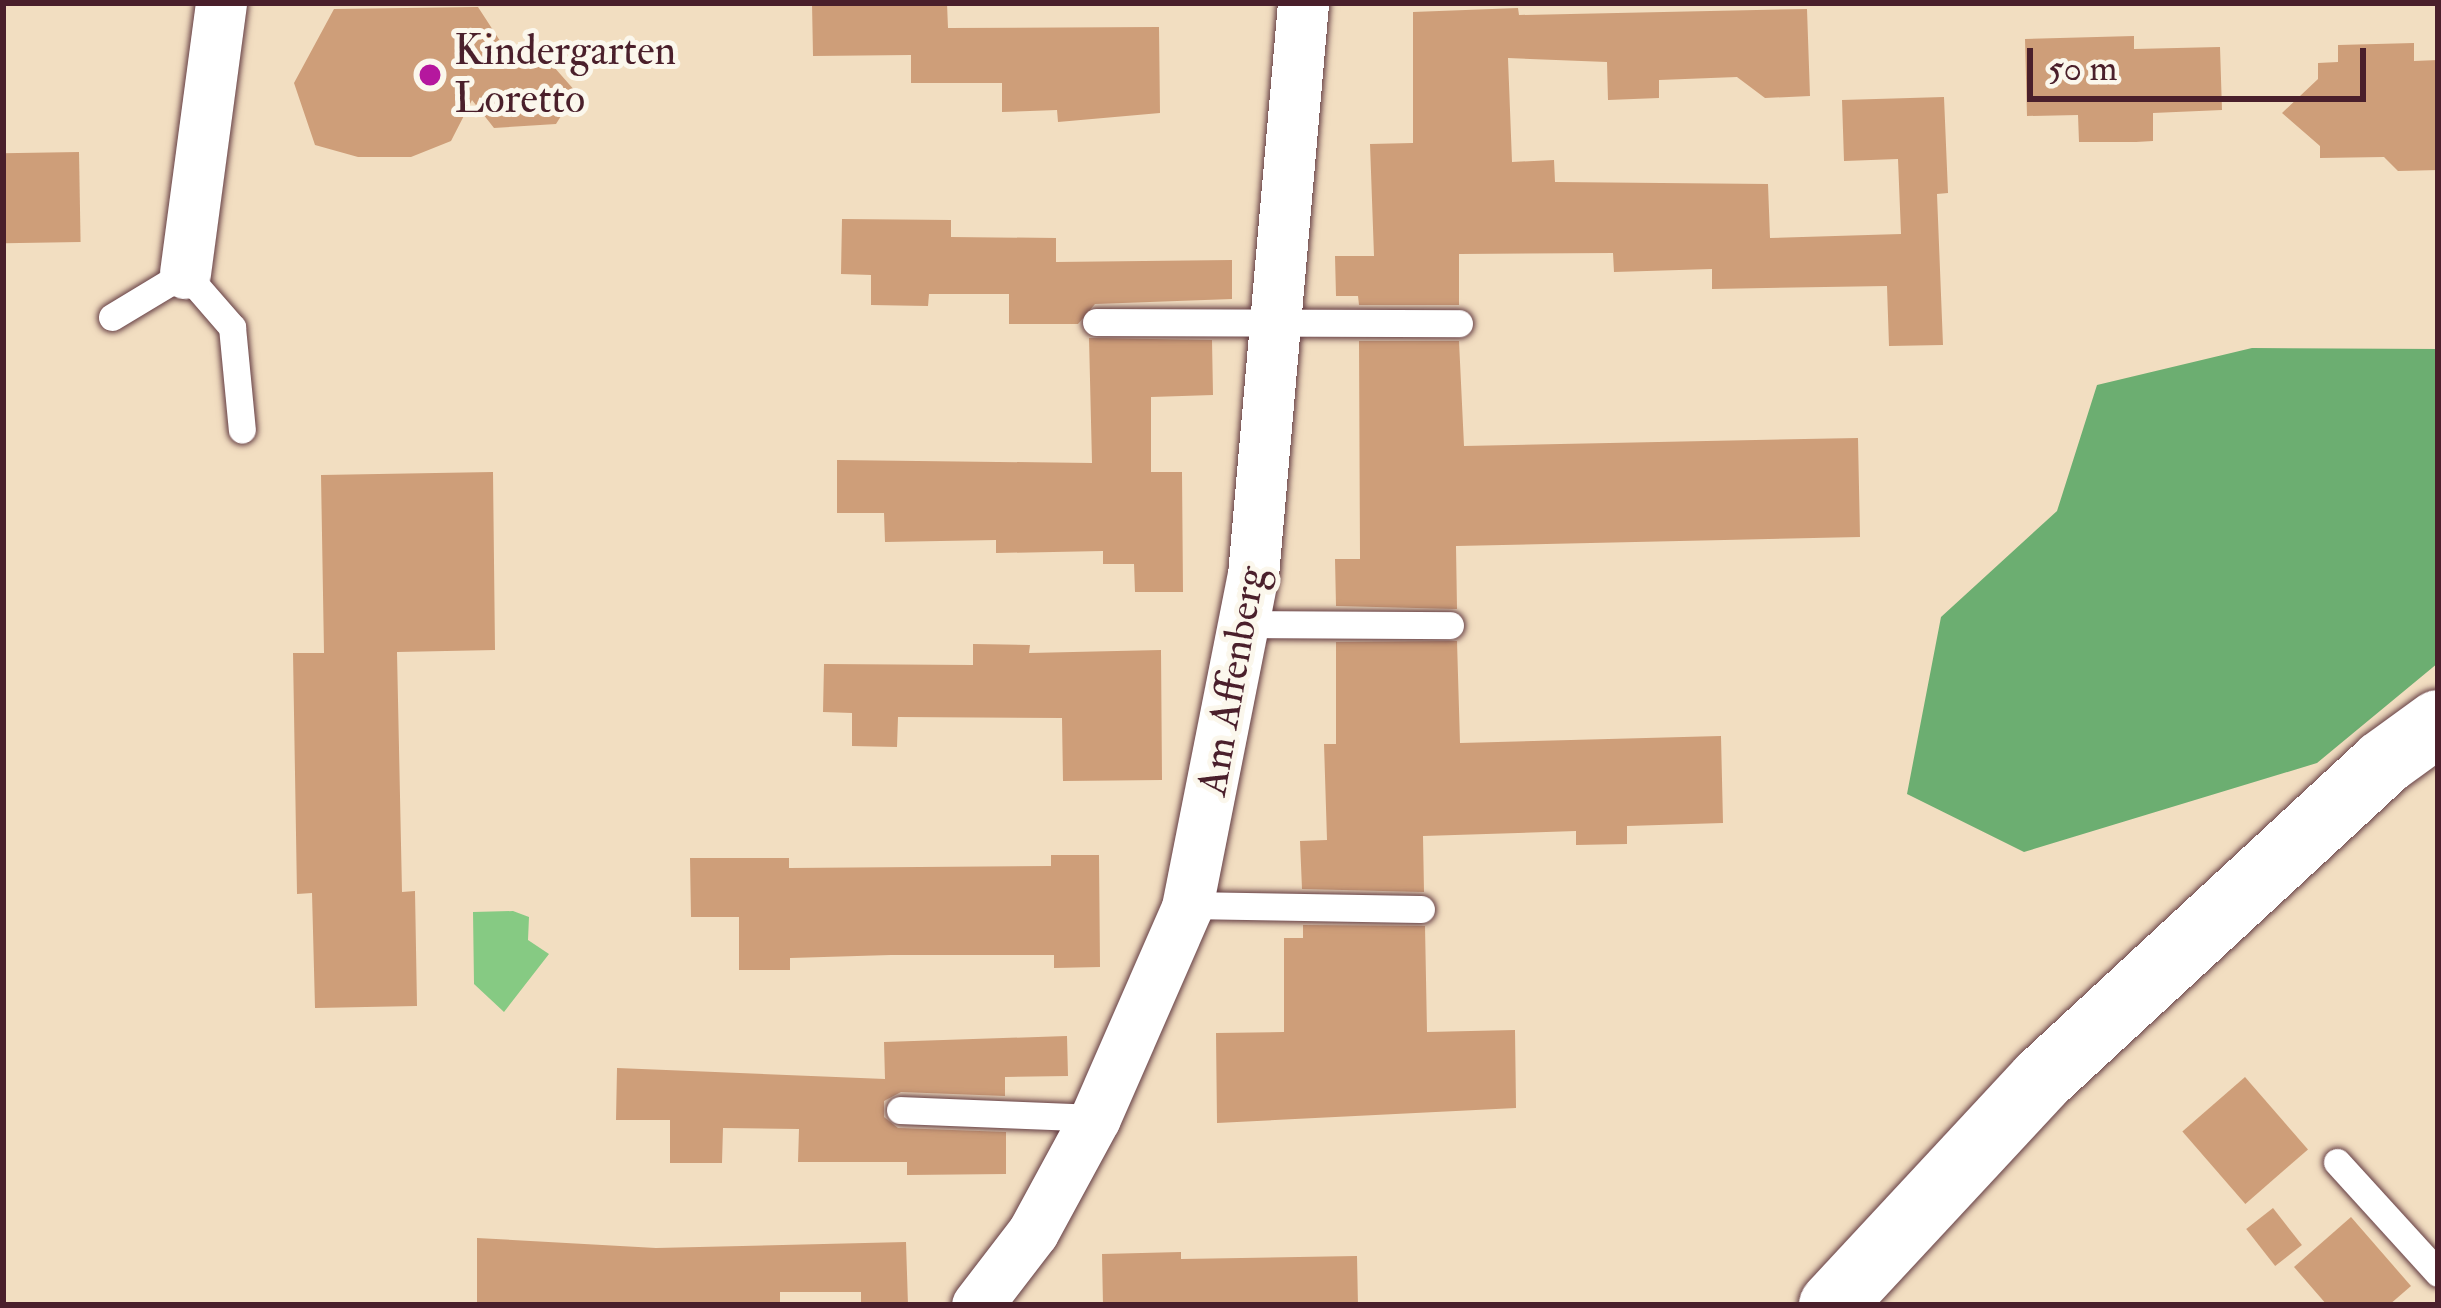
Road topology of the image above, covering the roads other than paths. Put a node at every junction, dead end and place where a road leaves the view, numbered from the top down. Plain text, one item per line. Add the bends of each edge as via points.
1 (221, 3) edge
2 (1303, 3) edge
3 (185, 273) junction
4 (112, 317) dead end
5 (1096, 322) dead end
6 (1277, 322) junction
7 (1459, 323) dead end
8 (242, 430) dead end
9 (1245, 624) junction
10 (1450, 625) dead end
11 (2438, 723) edge
12 (1187, 905) junction
13 (1421, 909) dead end
14 (900, 1110) dead end
15 (1095, 1118) junction
16 (2337, 1162) dead end
17 (2438, 1273) edge
18 (977, 1305) edge
19 (1832, 1305) edge

1 - 3 street
2 - 6 street, Am Affenberg
3 - 4 lane
3 - 8 lane via 232,327
5 - 6 lane
6 - 7 lane
6 - 9 street, Am Affenberg
9 - 10 lane
9 - 12 street, Am Affenberg
11 - 19 main road via 2383,763 2041,1080
12 - 13 lane
12 - 15 street, Am Affenberg
14 - 15 lane
15 - 18 street, Am Affenberg via 1033,1232
16 - 17 lane

